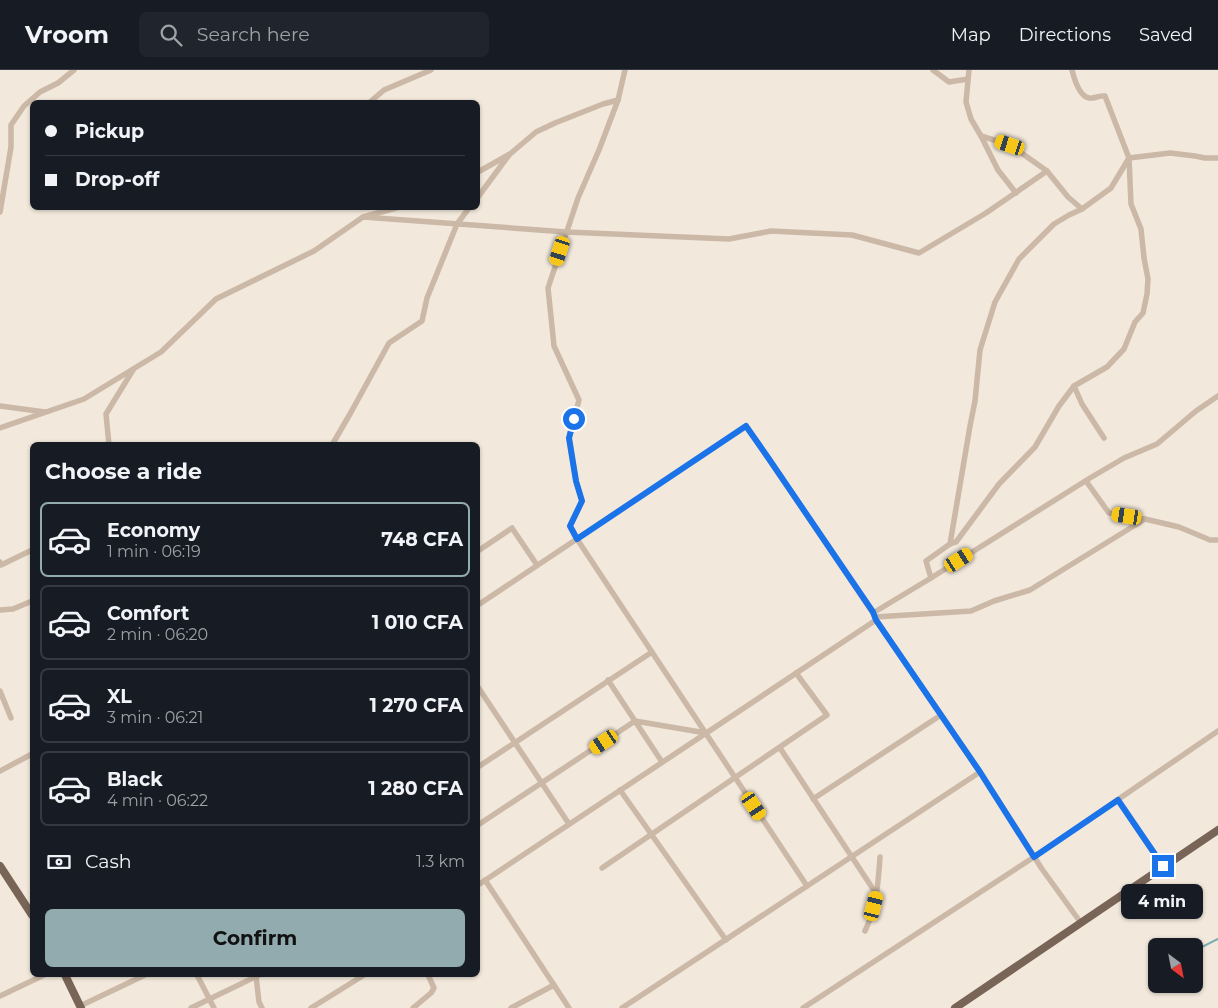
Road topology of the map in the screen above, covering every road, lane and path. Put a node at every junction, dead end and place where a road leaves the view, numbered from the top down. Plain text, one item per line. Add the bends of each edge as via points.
1 (74, 70) edge
2 (431, 70) edge
3 (625, 70) edge
4 (934, 70) edge
5 (968, 70) edge
6 (1072, 70) edge
7 (968, 79) junction
8 (31, 100) edge
9 (372, 100) edge
10 (618, 100) junction
11 (30, 101) edge
12 (981, 136) junction
13 (510, 154) junction
14 (1129, 158) junction
15 (1218, 158) edge
16 (480, 171) edge
17 (1047, 171) junction
18 (1016, 193) junction
19 (480, 194) edge
20 (1082, 209) junction
21 (389, 210) edge
22 (468, 210) edge
23 (0, 212) edge
24 (363, 218) junction
25 (457, 224) junction
26 (566, 232) junction
27 (134, 368) junction
28 (1074, 386) junction
29 (1218, 396) edge
30 (0, 406) edge
31 (48, 412) junction
32 (0, 428) edge
33 (1104, 438) dead end
34 (109, 442) edge
35 (334, 442) edge
36 (1086, 481) junction
37 (1145, 519) junction
38 (577, 539) junction
39 (1218, 540) edge
40 (950, 544) junction
41 (480, 550) edge
42 (30, 551) edge
43 (0, 562) edge
44 (537, 565) junction
45 (931, 578) junction
46 (30, 602) edge
47 (480, 604) edge
48 (0, 610) edge
49 (875, 616) junction
50 (652, 652) junction
51 (796, 673) junction
52 (608, 680) junction
53 (480, 690) edge
54 (0, 691) edge
55 (941, 715) junction
56 (11, 718) dead end
57 (635, 721) junction
58 (1218, 731) edge
59 (706, 733) junction
60 (515, 742) junction
61 (780, 748) junction
62 (30, 756) edge
63 (662, 762) junction
64 (480, 766) edge
65 (0, 771) edge
66 (980, 772) junction
67 (735, 777) junction
68 (542, 783) junction
69 (620, 790) junction
70 (813, 799) junction
71 (1118, 800) junction
72 (569, 824) junction
73 (480, 825) edge
74 (1218, 830) edge
75 (651, 834) junction
76 (851, 857) junction
77 (880, 857) dead end
78 (1034, 857) junction
79 (0, 866) edge
80 (1163, 866) junction
81 (602, 868) dead end
82 (485, 880) junction
83 (480, 884) edge
84 (807, 886) junction
85 (877, 895) junction
86 (30, 912) edge
87 (1081, 924) junction
88 (865, 931) dead end
89 (726, 940) junction
90 (40, 977) edge
91 (66, 977) edge
92 (141, 977) edge
93 (199, 977) edge
94 (255, 977) edge
95 (257, 977) edge
96 (361, 977) edge
97 (429, 977) edge
98 (554, 985) junction
99 (0, 996) edge
100 (209, 999) junction
101 (258, 1005) edge
102 (81, 1007) edge
103 (191, 1008) edge
104 (214, 1008) edge
105 (262, 1008) edge
106 (311, 1008) edge
107 (413, 1008) edge
108 (511, 1008) edge
109 (569, 1008) edge
110 (622, 1008) edge
111 (803, 1008) edge
112 (955, 1008) edge

1 - 8 street
2 - 9 street via 384,90
3 - 10 street
4 - 7 street via 948,82
5 - 7 street
6 - 14 street via 1086,97 1105,96
7 - 12 street via 966,102
10 - 13 street via 536,132
10 - 26 street
11 - 23 street via 11,125 11,146
12 - 17 street via 1010,145
12 - 18 street via 998,170
13 - 16 street
13 - 19 street
14 - 15 street via 1170,153
14 - 20 street via 1111,188
14 - 28 street via 1131,204 1141,229 1148,279 1143,313 1135,322 1124,349 1113,361
17 - 18 street
17 - 20 street
18 - 26 street via 919,254 852,235 771,232 729,238
20 - 40 street via 1054,224 1019,259 995,302 980,350 976,401
21 - 24 street
22 - 25 street
24 - 25 street
24 - 27 street via 314,251 216,299 162,352
25 - 26 street
25 - 35 street via 427,298 422,321 388,343
26 - 38 street via 548,288 554,346 579,400 569,438 582,501 570,526
27 - 31 street via 84,399
27 - 34 street via 106,414
28 - 33 street
28 - 40 street via 1035,447 999,484 956,542
29 - 36 street via 1157,444 1124,458
30 - 31 street
31 - 32 street
36 - 37 street via 1109,513
36 - 45 street
37 - 39 street
37 - 49 street via 1030,590 971,611
38 - 44 street
38 - 49 street via 746,426
38 - 50 street
40 - 45 street via 926,561
41 - 44 street via 512,528
42 - 43 street via 1,565
44 - 47 street
45 - 49 street
46 - 48 street
49 - 51 street
49 - 55 street
50 - 52 street
50 - 59 street
51 - 59 street
51 - 61 street via 826,715
52 - 57 street
52 - 60 street
53 - 60 street
54 - 56 street
55 - 66 street
55 - 70 street
57 - 59 street
57 - 63 street
57 - 68 street
58 - 71 street
59 - 63 street
59 - 67 street
60 - 64 street
60 - 68 street
61 - 67 street
61 - 70 street
62 - 65 street
63 - 69 street
66 - 76 street
66 - 78 street
67 - 75 street
67 - 84 street
68 - 72 street
68 - 73 street
69 - 72 street
69 - 75 street
70 - 76 street
71 - 78 street
71 - 80 street
72 - 82 street
74 - 80 main road
75 - 81 street
75 - 89 street
76 - 84 street
76 - 85 street
77 - 85 street
78 - 87 street
78 - 111 street
79 - 86 main road
80 - 87 main road
82 - 83 street
82 - 98 street
84 - 89 street
85 - 88 street
87 - 112 main road
89 - 110 street
90 - 99 street
91 - 102 main road
92 - 102 street
93 - 100 street
94 - 100 street
95 - 101 street
96 - 106 street
97 - 107 street via 434,988
98 - 108 street
98 - 109 street
100 - 103 street
100 - 104 street
101 - 105 street

